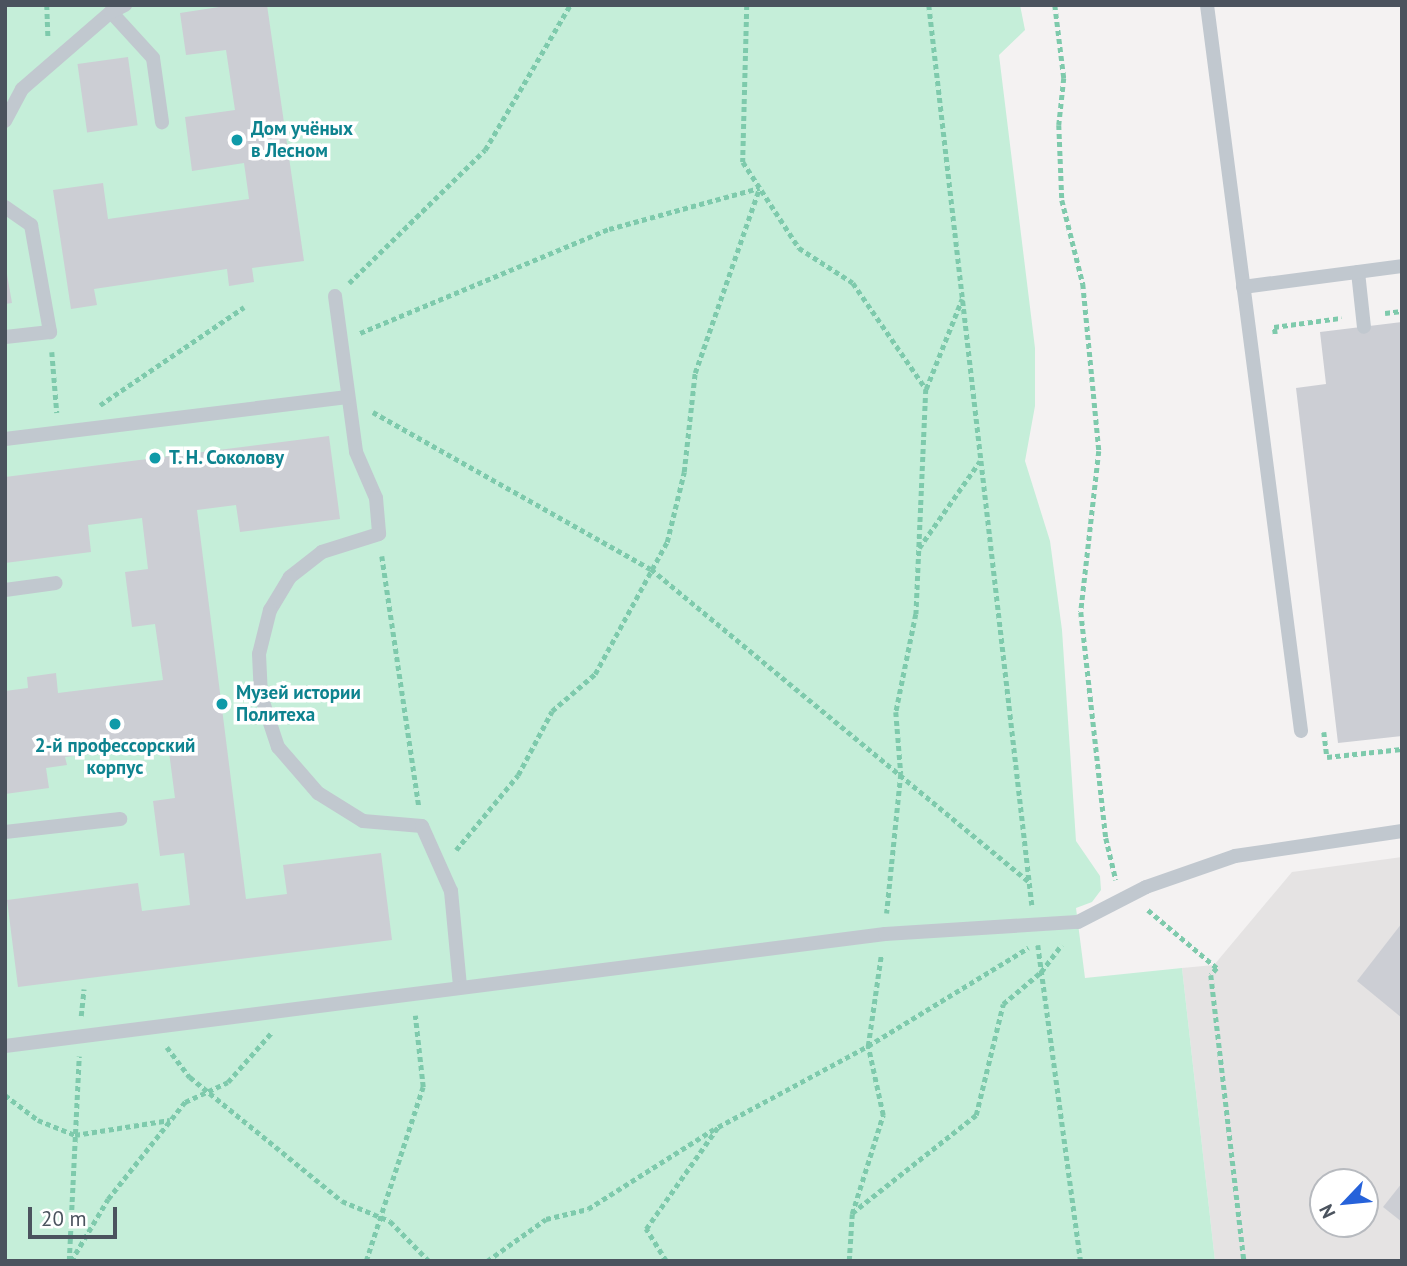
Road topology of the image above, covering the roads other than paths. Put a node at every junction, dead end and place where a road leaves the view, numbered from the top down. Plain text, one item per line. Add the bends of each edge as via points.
1 (125, 5) edge
2 (1207, 5) edge
3 (111, 12) junction
4 (5, 121) edge
5 (162, 122) dead end
6 (5, 207) edge
7 (1402, 266) edge
8 (1358, 272) junction
9 (1243, 287) junction
10 (335, 296) road end
11 (1364, 321) road end
12 (5, 337) edge
13 (347, 397) junction
14 (5, 439) edge
15 (56, 583) dead end
16 (5, 590) edge
17 (1301, 732) dead end
18 (120, 819) dead end
19 (1402, 831) edge
20 (5, 832) edge
21 (460, 986) junction
22 (5, 1046) edge

1 - 3 lane
2 - 9 lane
3 - 4 lane via 22,89
3 - 5 lane via 153,58
6 - 12 lane via 31,225 50,332
7 - 8 lane
8 - 9 lane
8 - 11 lane
9 - 17 lane
10 - 13 lane
13 - 14 lane
13 - 21 lane via 356,452 376,498 379,534 322,552 290,577 267,621 259,654 261,696 278,747 318,793 363,821 422,826 451,891
15 - 16 lane
18 - 20 lane
19 - 21 lane via 1278,846 1235,856 1129,894 1077,922 885,934
21 - 22 lane

